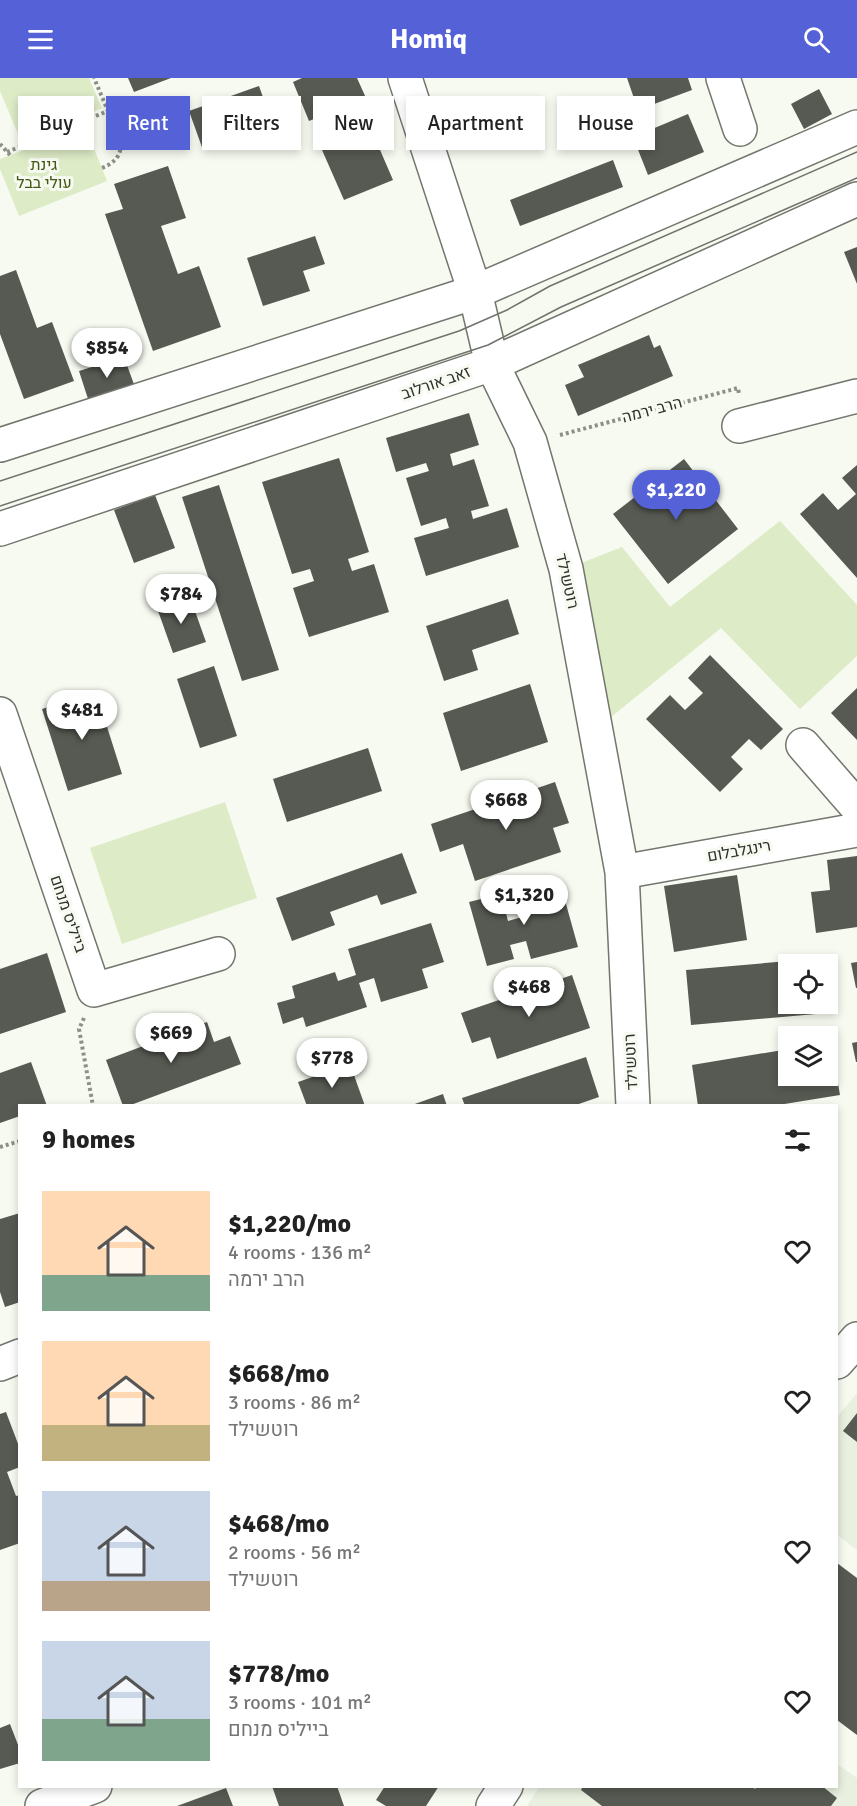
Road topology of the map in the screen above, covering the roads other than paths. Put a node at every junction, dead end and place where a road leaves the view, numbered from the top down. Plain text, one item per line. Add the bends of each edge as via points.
1 (405, 78) edge
2 (723, 78) edge
3 (857, 127) edge
4 (740, 129) dead end
5 (857, 199) edge
6 (475, 292) junction
7 (492, 364) junction
8 (857, 396) edge
9 (742, 425) road end
10 (0, 445) edge
11 (0, 529) edge
12 (0, 714) edge
13 (803, 745) dead end
14 (857, 807) edge
15 (857, 830) edge
16 (622, 872) junction
17 (218, 954) dead end
18 (633, 1104) edge
19 (857, 1339) edge
20 (18, 1357) edge
21 (838, 1361) edge
22 (0, 1364) edge
23 (90, 1788) edge
24 (505, 1788) edge
25 (42, 1806) edge
26 (493, 1806) edge

1 - 6 street, רוטשילד
2 - 4 street
3 - 6 street
5 - 7 street, זאב אורלוב
6 - 7 street, רוטשילד
6 - 10 street
7 - 11 street, זאב אורלוב
7 - 16 street, רוטשילד via 530,442 566,569
8 - 9 street
12 - 17 street, בייליס מנחם via 94,990
13 - 14 street
15 - 16 street, רינגלבלום
16 - 18 street, רוטשילד
19 - 21 street
20 - 22 street
23 - 25 street
24 - 26 street

